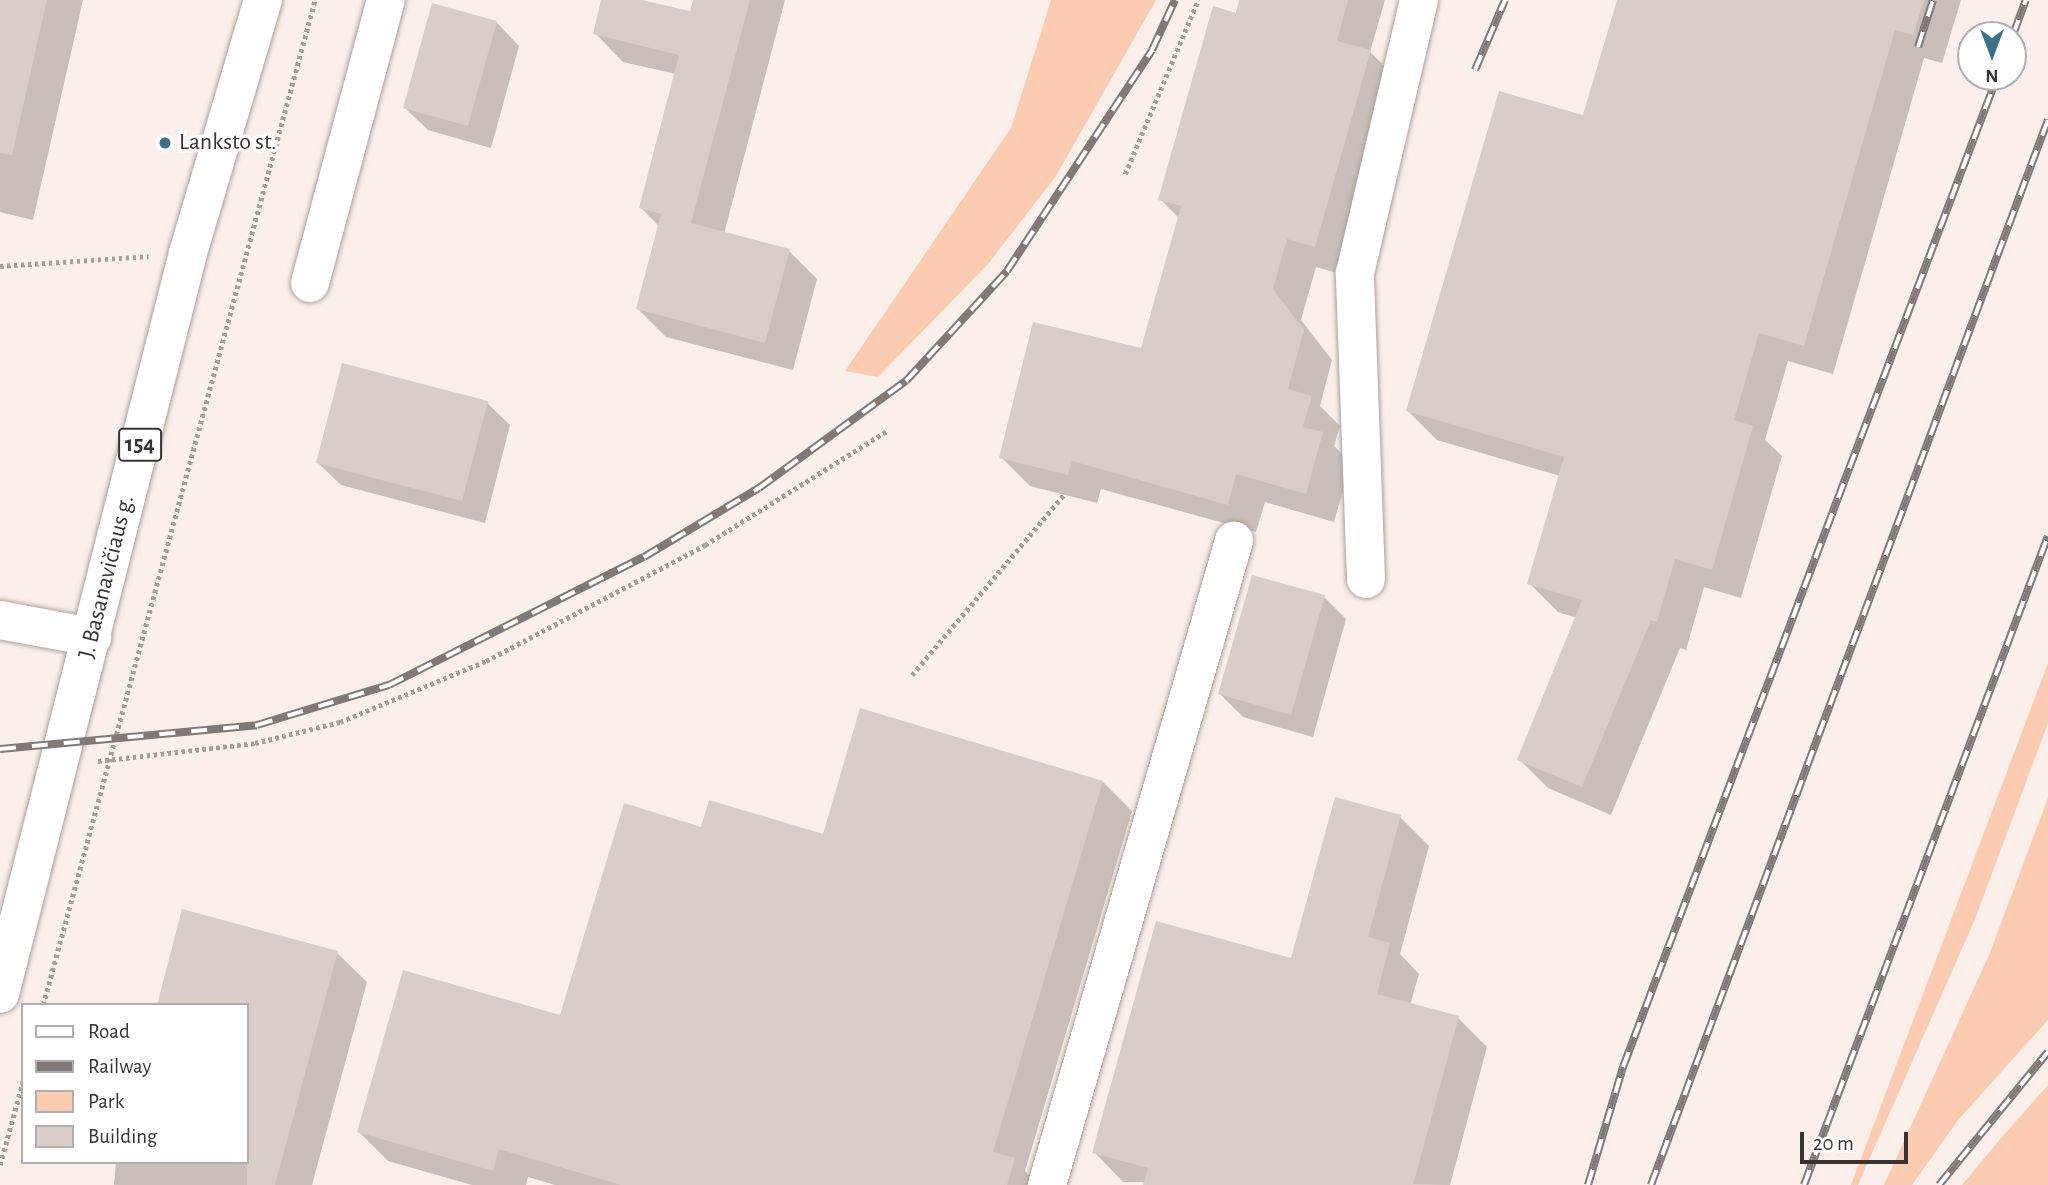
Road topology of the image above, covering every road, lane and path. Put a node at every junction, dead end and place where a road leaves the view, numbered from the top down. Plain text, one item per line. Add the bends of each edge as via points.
1 (263, 0) edge
2 (315, 0) edge
3 (386, 0) edge
4 (1198, 0) edge
5 (1419, 0) edge
6 (1125, 174) dead end
7 (188, 253) junction
8 (0, 266) edge
9 (310, 284) dead end
10 (887, 430) dead end
11 (1065, 493) dead end
12 (1234, 541) dead end
13 (1366, 579) dead end
14 (0, 620) edge
15 (92, 637) junction
16 (912, 675) dead end
17 (110, 760) junction
18 (60, 764) junction
19 (0, 994) edge
20 (44, 1003) edge
21 (21, 1088) edge
22 (0, 1165) edge
23 (1047, 1185) edge

1 - 7 main road, J. Basanavičiaus g. / 154
2 - 17 path
3 - 9 main road
4 - 6 path
5 - 13 main road via 1355,273
7 - 8 path
7 - 15 main road, J. Basanavičiaus g. / 154
10 - 17 path via 705,545 486,661 340,722 255,743
11 - 16 path
12 - 23 main road
14 - 15 main road
15 - 18 main road, J. Basanavičiaus g. / 154
17 - 18 path
17 - 20 path
18 - 19 main road, J. Basanavičiaus g. / 154
21 - 22 path

